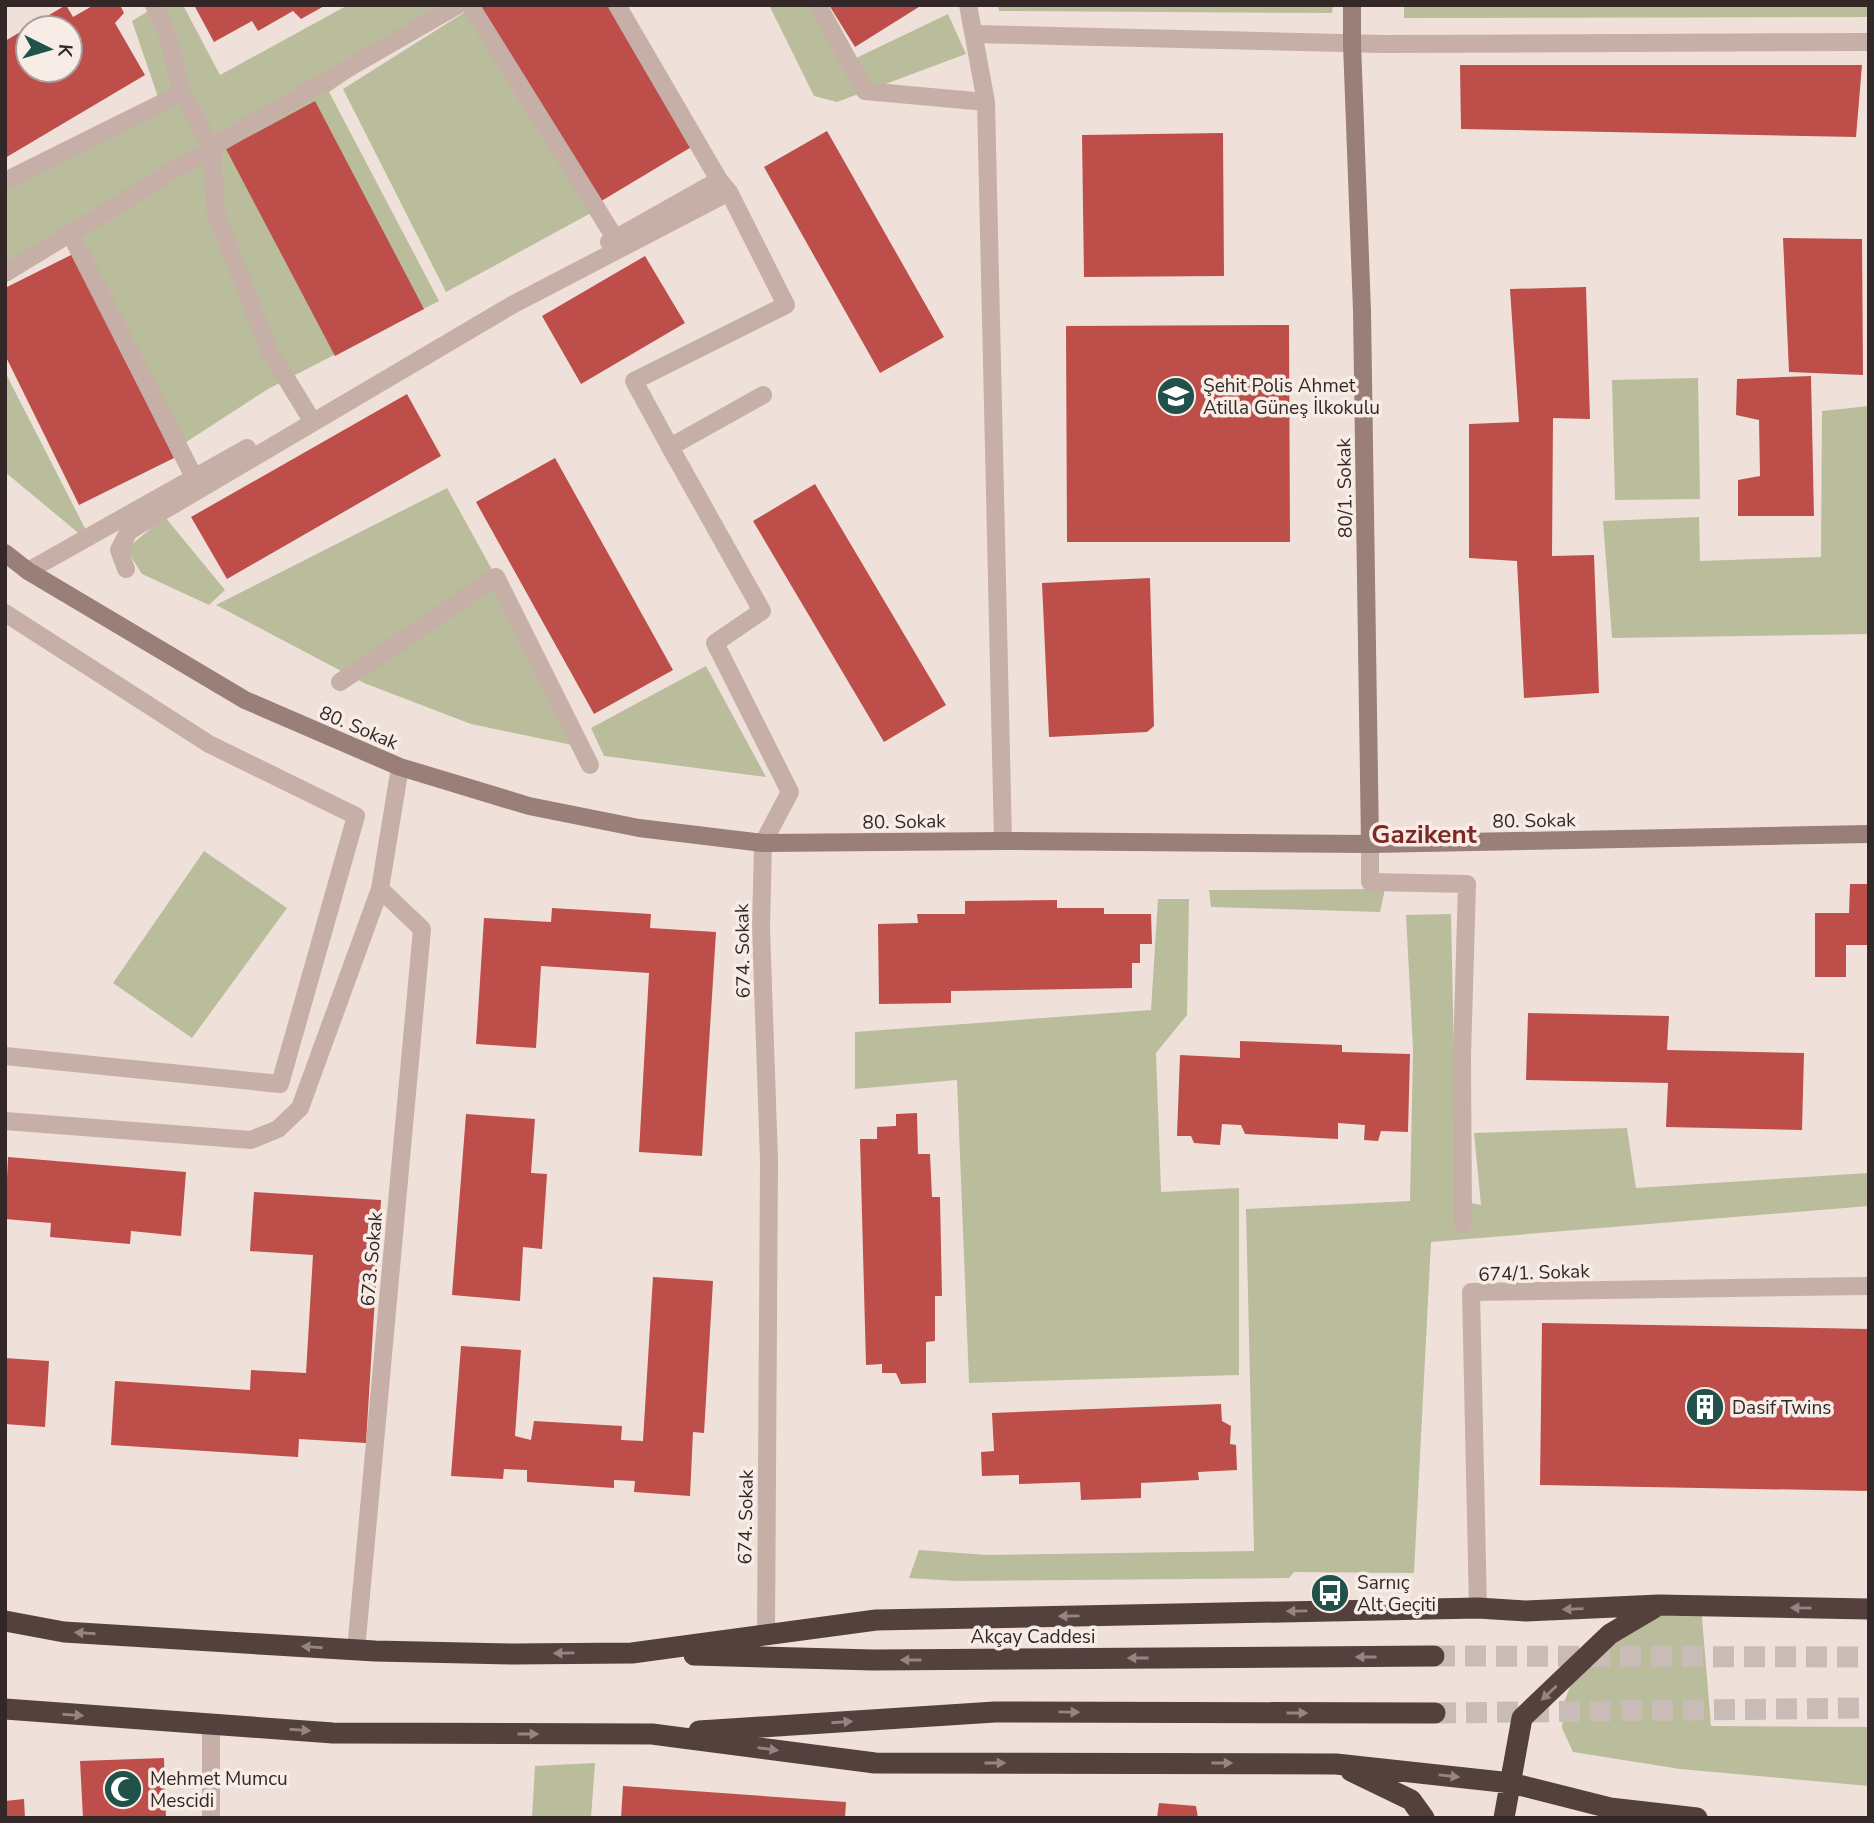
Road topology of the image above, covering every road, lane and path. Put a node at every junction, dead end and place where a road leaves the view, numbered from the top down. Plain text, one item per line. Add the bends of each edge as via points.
1 (154, 5) edge
2 (458, 5) edge
3 (470, 5) edge
4 (617, 5) edge
5 (818, 5) edge
6 (968, 5) edge
7 (1352, 5) edge
8 (974, 34) junction
9 (1869, 42) edge
10 (1352, 44) junction
11 (182, 93) junction
12 (986, 102) junction
13 (212, 147) junction
14 (5, 181) edge
15 (724, 186) junction
16 (70, 233) junction
17 (615, 238) junction
18 (5, 273) edge
19 (763, 395) dead end
20 (308, 414) junction
21 (670, 447) junction
22 (194, 477) junction
23 (5, 552) edge
24 (126, 569) dead end
25 (28, 571) junction
26 (5, 613) edge
27 (340, 682) dead end
28 (590, 765) dead end
29 (400, 767) junction
30 (1869, 834) edge
31 (1003, 841) junction
32 (763, 843) junction
33 (1370, 844) junction
34 (380, 889) junction
35 (5, 1056) edge
36 (5, 1121) edge
37 (1464, 1224) dead end
38 (1869, 1286) edge
39 (1659, 1605) junction
40 (1478, 1608) junction
41 (1869, 1609) edge
42 (5, 1621) edge
43 (766, 1635) junction
44 (356, 1650) junction
45 (632, 1653) junction
46 (1434, 1656) tunnel mouth
47 (5, 1709) edge
48 (1435, 1713) tunnel mouth
49 (211, 1724) junction
50 (652, 1734) junction
51 (1336, 1763) junction
52 (1511, 1783) junction
53 (211, 1818) edge
54 (1424, 1818) edge
55 (1504, 1818) edge
56 (1697, 1818) edge

1 - 11 street via 167,33
2 - 13 street
3 - 17 street
4 - 15 street
5 - 12 street via 865,91
6 - 8 street
7 - 10 street, 80/1. Sokak
8 - 10 street
8 - 12 street
9 - 10 street
10 - 33 street, 80/1. Sokak via 1362,311
11 - 13 street
11 - 14 street
12 - 31 street
13 - 16 street
13 - 20 street via 216,214 270,352
15 - 17 street
15 - 21 street via 786,305 634,381
15 - 24 street via 129,531 119,550
16 - 18 street
16 - 22 street
17 - 20 street
19 - 21 street
20 - 22 street
21 - 32 street, 674. Sokak via 762,611 715,643 790,792
22 - 25 street
23 - 25 street, 80. Sokak
25 - 29 street, 80. Sokak via 245,700
26 - 35 street via 209,744 356,816 280,1084
27 - 28 street via 496,577
29 - 32 street, 80. Sokak via 529,806 639,828
29 - 34 street
30 - 33 street, 80. Sokak
31 - 32 street, 80. Sokak
31 - 33 street, 80. Sokak
32 - 43 street, 674. Sokak via 761,928 769,1160
33 - 37 street via 1370,882 1467,884
34 - 36 street via 300,1108 278,1129 251,1140
34 - 44 street, 673. Sokak via 422,929
38 - 40 street, 674/1. Sokak via 1471,1292
39 -> 40 highway via 1525,1611
41 -> 39 highway
39 -> 52 highway via 1610,1634 1522,1718
40 -> 43 highway via 876,1620
44 -> 42 highway via 64,1632
43 - 45 highway
45 -> 44 highway
46 -> 45 highway, Akçay Caddesi via 873,1660
47 -> 49 highway
50 -> 48 highway via 995,1712
49 -> 50 highway via 333,1733
49 - 53 street
50 -> 51 highway via 875,1763
51 -> 52 highway
51 - 54 highway via 1411,1800
52 - 55 highway
52 - 56 highway via 1610,1808

